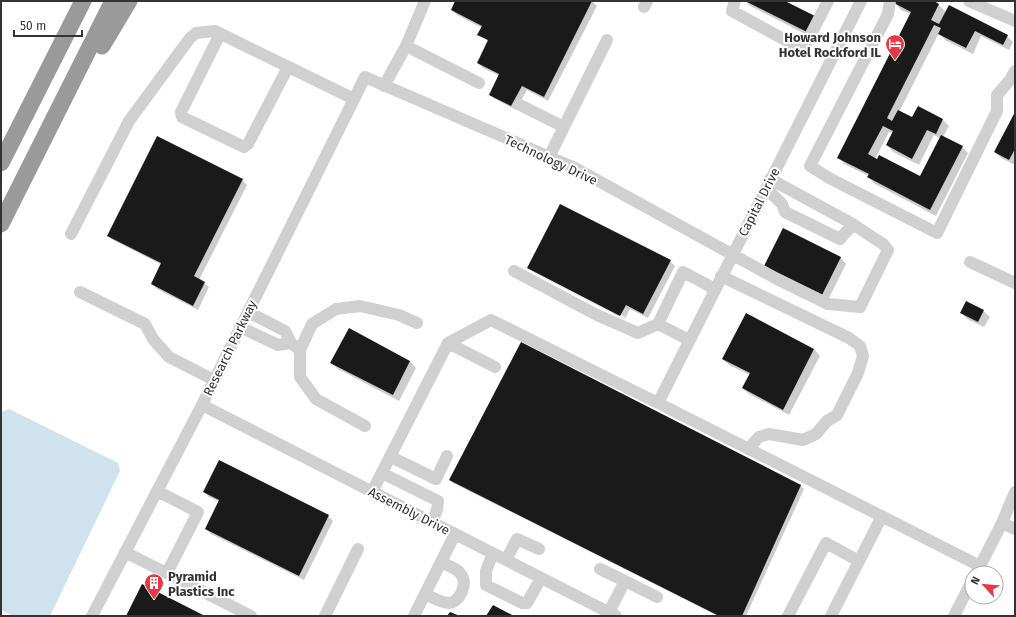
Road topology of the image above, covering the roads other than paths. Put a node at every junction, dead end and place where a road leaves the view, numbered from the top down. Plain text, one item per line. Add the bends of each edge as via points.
1 (74, 1) edge
2 (83, 1) edge
3 (113, 1) edge
4 (129, 1) edge
5 (425, 1) edge
6 (735, 1) edge
7 (828, 1) edge
8 (861, 1) edge
9 (890, 1) edge
10 (969, 1) edge
11 (1015, 21) edge
12 (220, 34) junction
13 (607, 40) dead end
14 (406, 46) junction
15 (288, 67) junction
16 (1015, 71) edge
17 (365, 77) joint
18 (479, 83) dead end
19 (384, 86) junction
20 (354, 99) junction
21 (520, 105) dead end
22 (564, 128) junction
23 (17, 130) junction
24 (549, 157) junction
25 (1, 163) edge
26 (25, 175) junction
27 (768, 184) junction
28 (1, 224) edge
29 (853, 224) junction
30 (71, 234) dead end
31 (732, 254) junction
32 (970, 262) dead end
33 (514, 271) dead end
34 (721, 276) junction
35 (1015, 283) edge
36 (715, 289) junction
37 (80, 292) dead end
38 (248, 312) junction
39 (417, 323) dead end
40 (658, 324) junction
41 (240, 327) junction
42 (689, 340) junction
43 (448, 343) junction
44 (296, 347) junction
45 (494, 367) dead end
46 (214, 380) junction
47 (658, 403) junction
48 (202, 405) junction
49 (365, 426) dead end
50 (748, 448) junction
51 (447, 456) dead end
52 (391, 457) junction
53 (382, 474) junction
54 (157, 491) junction
55 (372, 492) junction
56 (1015, 492) edge
57 (882, 516) junction
58 (432, 522) junction
59 (1002, 523) junction
60 (1015, 529) edge
61 (454, 534) junction
62 (358, 549) dead end
63 (538, 549) dead end
64 (125, 552) junction
65 (493, 553) junction
66 (506, 560) junction
67 (859, 561) junction
68 (441, 562) junction
69 (971, 565) edge
70 (980, 565) edge
71 (600, 569) dead end
72 (167, 573) junction
73 (541, 578) junction
74 (625, 581) junction
75 (425, 594) junction
76 (964, 597) edge
77 (658, 598) dead end
78 (612, 614) edge
79 (92, 616) edge
80 (251, 616) edge
81 (325, 616) edge
82 (414, 616) edge
83 (788, 616) edge
84 (831, 616) edge
85 (954, 616) edge

1 - 23 highway
2 - 23 highway
3 - 26 highway
4 - 26 highway
5 - 14 street
6 - 7 street via 732,11 800,48 806,44
8 - 27 street, Capital Drive
9 - 16 street via 888,14 810,166 829,178 937,232 997,111 997,95
10 - 11 street
12 - 15 street
12 - 15 street via 181,112 182,117 194,123 244,147 248,144
12 - 30 street via 215,31 196,33 176,56 129,121
13 - 22 street
14 - 18 street
14 - 19 street
15 - 20 street
17 - 19 street, Technology Drive
17 - 20 street, Research Parkway
19 - 24 street, Technology Drive
20 - 38 street, Research Parkway
21 - 22 street
22 - 24 street
23 - 25 highway
24 - 31 street, Technology Drive via 575,168
26 - 28 highway
27 - 29 street
27 - 29 street via 782,204 784,212 840,239
27 - 31 street, Capital Drive
29 - 31 street, Technology Drive via 888,250 860,307 828,304
31 - 34 street, Capital Drive
32 - 35 street
33 - 40 street via 638,334
34 - 36 street, Capital Drive
34 - 50 street via 849,338 860,346 863,356 858,373 837,414 816,434 803,440 769,434 759,436
36 - 40 street via 683,272
36 - 42 street, Capital Drive
37 - 46 street via 145,324 153,339 168,357
38 - 41 street, Research Parkway
38 - 44 street via 285,331
39 - 44 street via 399,315 360,306 336,309 312,324
40 - 42 street
41 - 44 street via 278,345
41 - 46 street, Research Parkway
42 - 47 street, Capital Drive
43 - 45 street
43 - 47 street via 491,320
43 - 52 street
44 - 49 street via 300,377 316,399
46 - 48 street, Research Parkway
47 - 50 street
48 - 54 street, Research Parkway
48 - 55 street, Assembly Drive
50 - 57 street
51 - 52 street via 436,479
52 - 53 street
53 - 55 street
53 - 58 street via 438,501
54 - 64 street, Research Parkway
54 - 72 street via 198,512
55 - 58 street, Assembly Drive
56 - 59 street
57 - 67 street
57 - 69 street
58 - 61 street, Assembly Drive
59 - 60 street
59 - 70 street
61 - 65 street, Assembly Drive
61 - 68 street
62 - 81 street
63 - 66 street via 517,539
64 - 72 street
64 - 79 street, Research Parkway
65 - 66 street, Assembly Drive
65 - 73 street via 486,571 486,585 522,603 527,603
66 - 73 street, Assembly Drive
67 - 83 street via 826,543
67 - 84 street
68 - 75 street
68 - 75 street via 462,576 463,589 460,596 451,603 445,603
71 - 74 street
72 - 80 street
73 - 78 street, Assembly Drive
74 - 77 street
74 - 78 street
75 - 82 street
76 - 85 street

